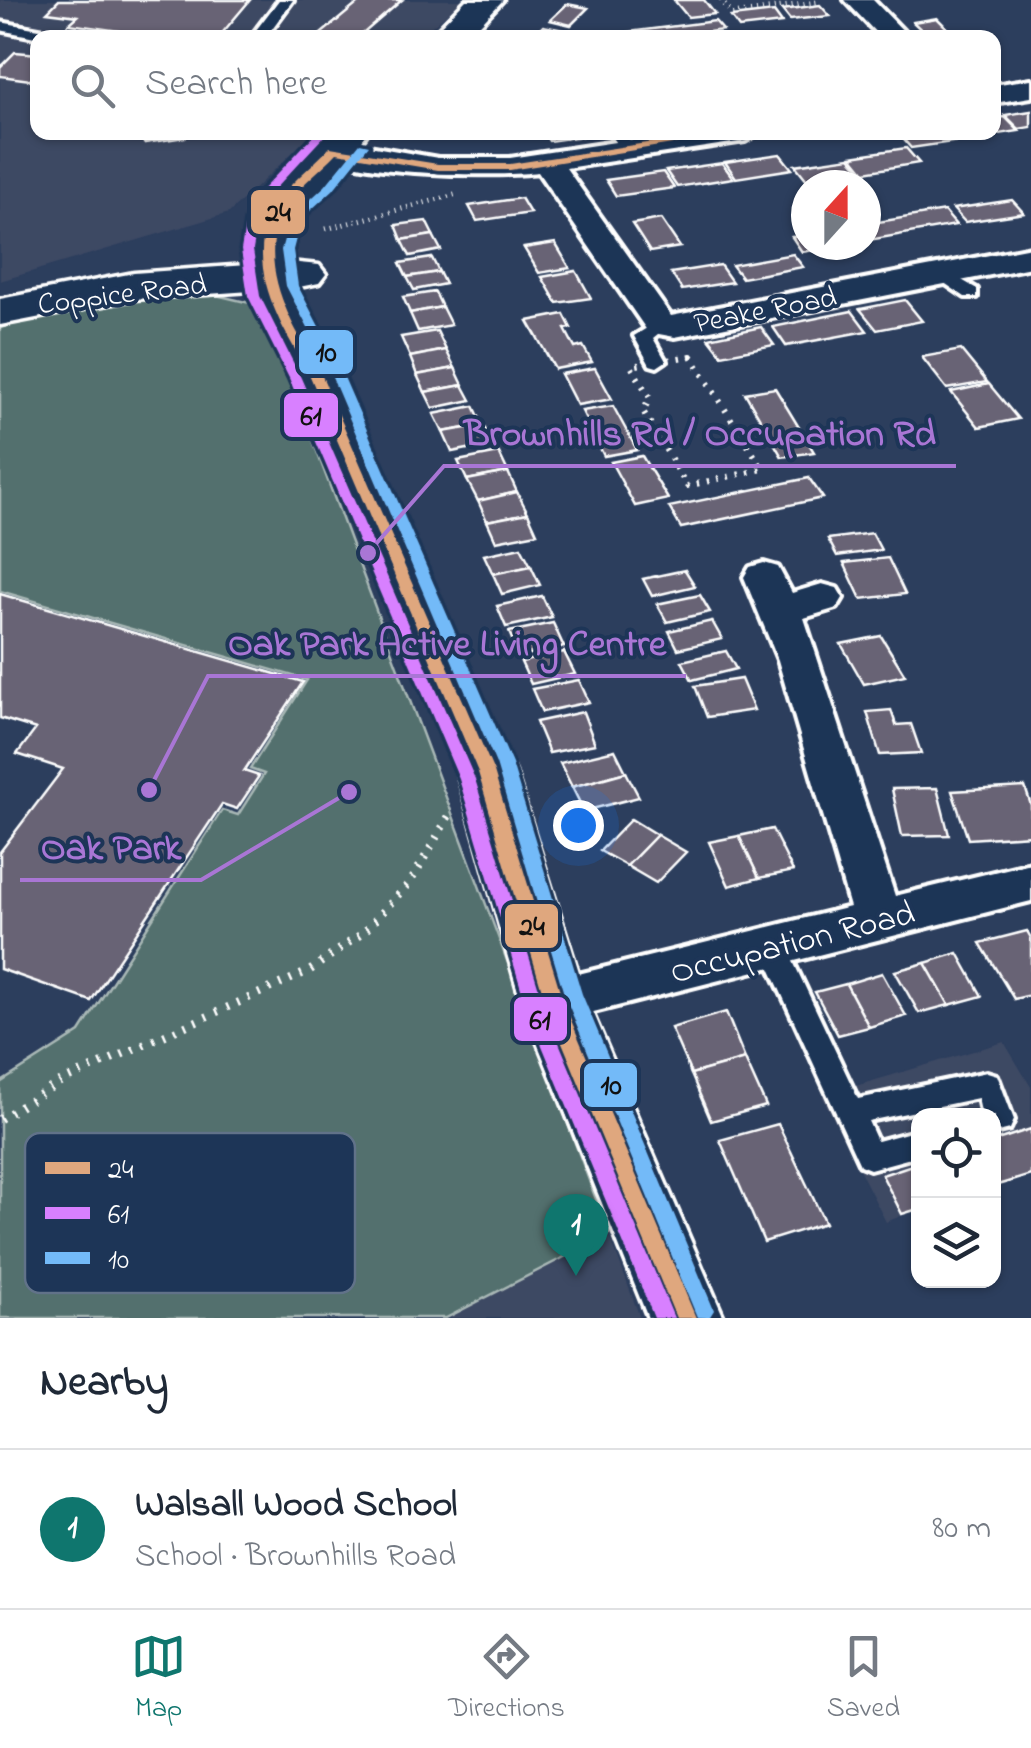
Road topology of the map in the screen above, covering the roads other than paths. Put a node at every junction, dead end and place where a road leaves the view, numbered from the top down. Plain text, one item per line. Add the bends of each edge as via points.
1 (286, 0) edge
2 (486, 0) edge
3 (858, 0) edge
4 (0, 26) edge
5 (264, 30) edge
6 (454, 30) edge
7 (889, 30) edge
8 (30, 31) edge
9 (1031, 88) edge
10 (1001, 93) edge
11 (622, 142) edge
12 (332, 152) edge
13 (549, 164) junction
14 (1031, 257) edge
15 (943, 274) junction
16 (286, 275) junction
17 (971, 293) dead end
18 (0, 312) edge
19 (660, 325) junction
20 (658, 361) road end
21 (789, 596) dead end
22 (1031, 882) edge
23 (879, 919) junction
24 (772, 944) junction
25 (554, 1001) junction
26 (996, 1108) edge
27 (849, 1113) dead end
28 (911, 1145) edge
29 (686, 1318) edge

1 - 5 lane
2 - 6 main road
3 - 7 street
4 - 8 lane
9 - 10 street
11 - 13 street
12 - 13 street via 438,167
12 - 16 main road
13 - 19 street, Peake Road
14 - 15 street, Peake Road
15 - 17 lane
15 - 19 street, Peake Road
16 - 18 main road, Coppice Road via 134,286
16 - 25 main road via 290,336 313,369 486,772
19 - 20 lane via 644,336
21 - 23 street via 850,847
22 - 23 street, Occupation Road
23 - 24 street, Occupation Road
24 - 25 street, Occupation Road
24 - 28 lane via 870,1156
25 - 29 main road
26 - 27 lane via 987,1084

